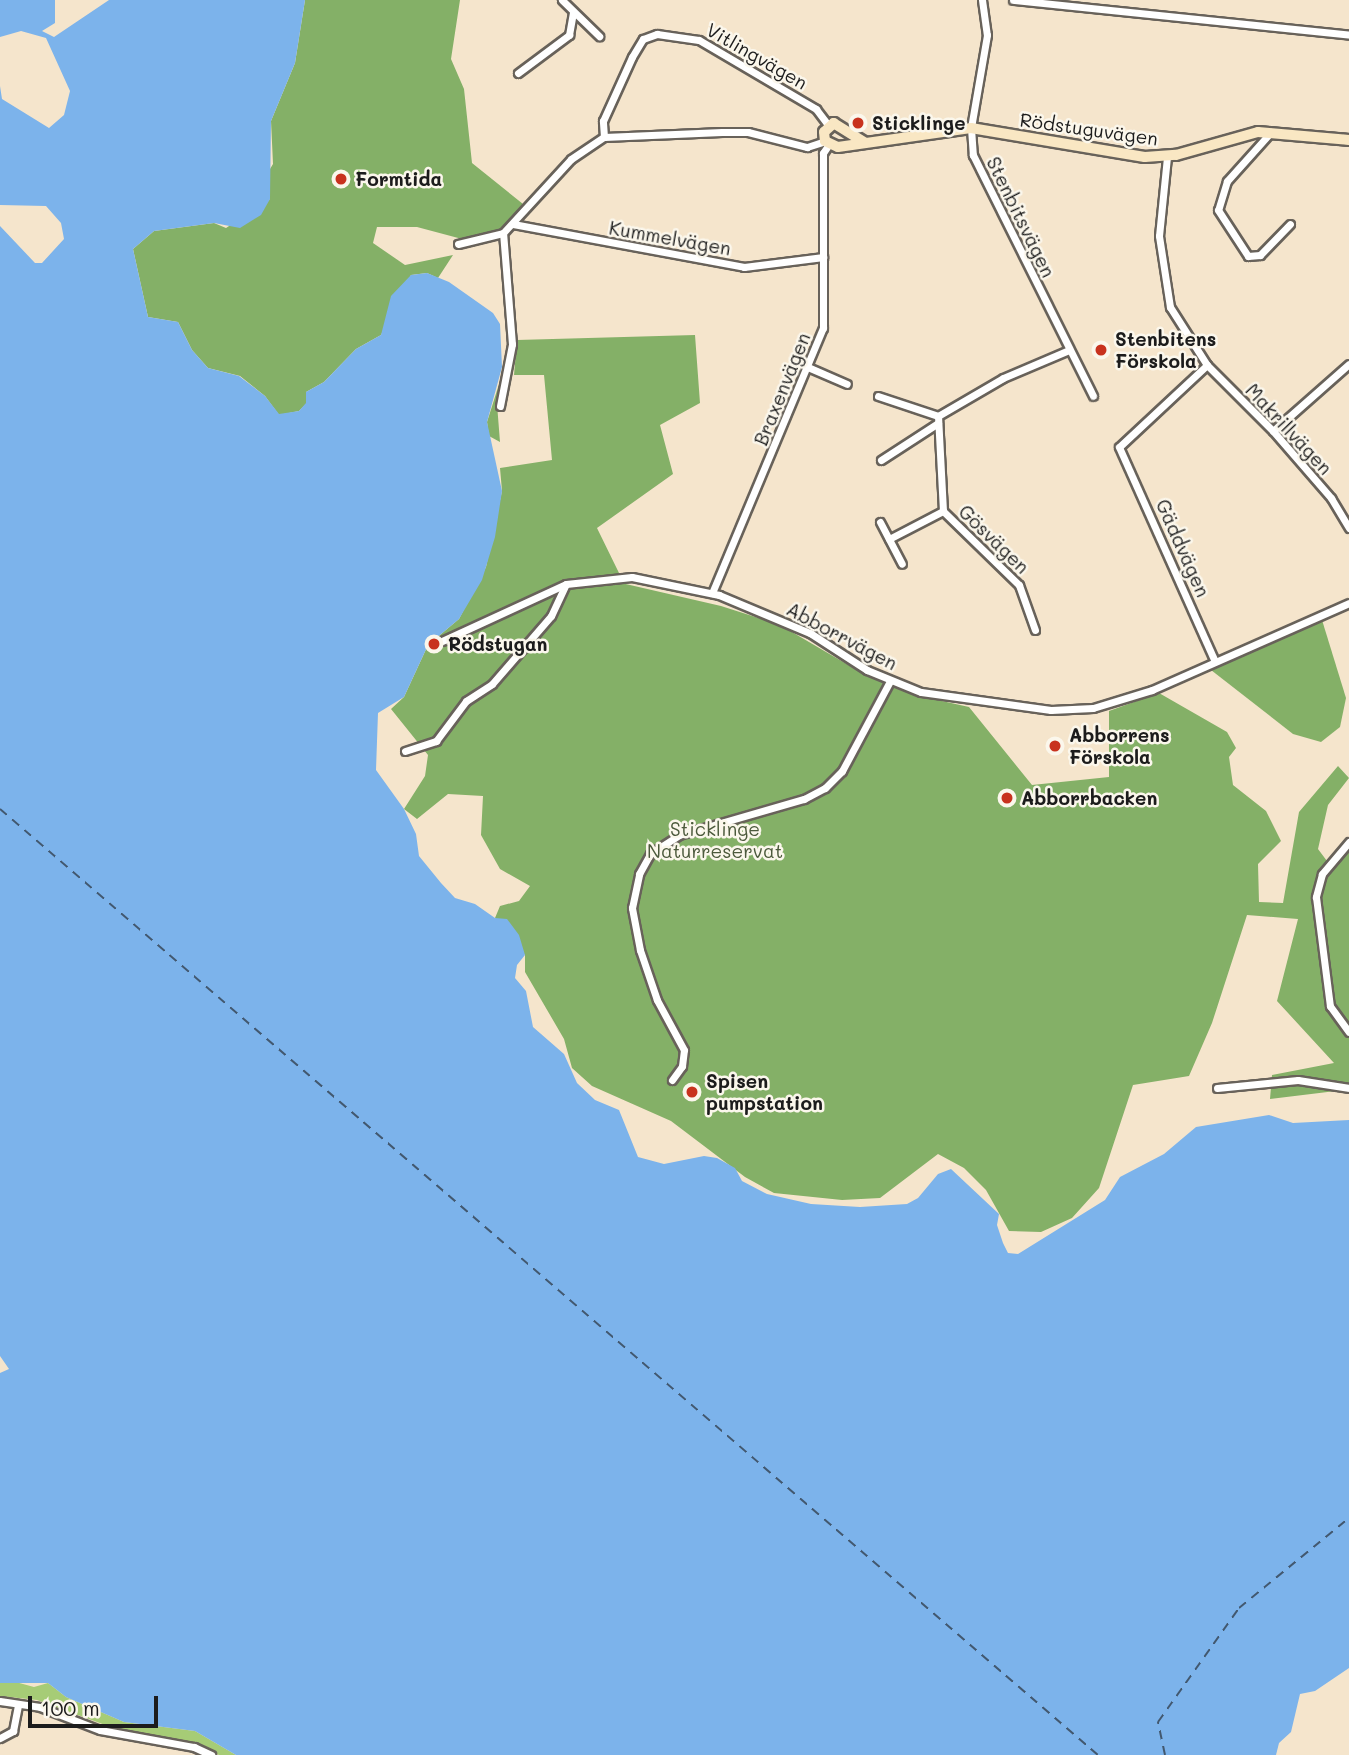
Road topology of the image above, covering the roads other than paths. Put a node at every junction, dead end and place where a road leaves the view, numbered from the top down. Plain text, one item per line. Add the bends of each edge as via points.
1 (562, 0) edge
2 (982, 0) edge
3 (1013, 0) edge
4 (1128, 0) edge
5 (573, 12) junction
6 (1128, 12) junction
7 (1349, 35) edge
8 (599, 36) dead end
9 (518, 73) dead end
10 (828, 125) junction
11 (971, 128) junction
12 (1271, 132) junction
13 (604, 137) junction
14 (1349, 140) edge
15 (864, 142) junction
16 (827, 143) junction
17 (1167, 157) junction
18 (513, 224) junction
19 (1290, 224) dead end
20 (503, 233) junction
21 (458, 244) dead end
22 (823, 257) junction
23 (1069, 350) junction
24 (1349, 364) edge
25 (1207, 365) junction
26 (810, 368) junction
27 (847, 384) dead end
28 (878, 396) dead end
29 (1093, 396) dead end
30 (500, 406) dead end
31 (938, 419) junction
32 (1273, 431) junction
33 (881, 460) dead end
34 (943, 511) junction
35 (880, 522) dead end
36 (1349, 528) edge
37 (889, 539) junction
38 (902, 564) dead end
39 (566, 584) junction
40 (712, 593) junction
41 (1349, 603) edge
42 (1035, 630) dead end
43 (442, 641) dead end
44 (1216, 662) junction
45 (890, 681) junction
46 (405, 751) dead end
47 (1349, 842) edge
48 (1349, 1032) edge
49 (672, 1080) dead end
50 (1217, 1088) dead end
51 (1349, 1088) edge
52 (0, 1701) edge
53 (18, 1705) junction
54 (0, 1738) edge
55 (211, 1755) edge

1 - 5 street
2 - 11 street, Stenbitsvägen via 987,34
3 - 6 street
4 - 6 street
5 - 8 street
5 - 9 street via 569,35
6 - 7 street
10 - 13 street, Vitlingvägen via 816,109 699,40 657,34 643,39 632,57 603,121
10 - 15 street via 844,127
10 - 16 street
11 - 15 street, Rödstuguvägen
11 - 17 street, Rödstuguvägen via 1086,149
11 - 23 street, Stenbitsvägen via 972,155
12 - 14 street, Rödstuguvägen
12 - 17 street, Rödstuguvägen via 1243,134
12 - 19 street via 1227,181 1218,209 1248,256 1260,255
13 - 16 street, Rödstuguvägen via 748,132 807,147
13 - 18 street via 571,159
15 - 16 street, Rödstuguvägen
16 - 22 street, Braxenvägen via 823,153
17 - 25 street, Makrillvägen via 1158,236 1163,282 1170,307
18 - 20 street
18 - 22 street, Kummelvägen via 744,267
20 - 21 street
20 - 30 street via 512,344
22 - 26 street, Braxenvägen via 827,291 823,328
23 - 29 street, Stenbitsvägen
23 - 31 street via 1003,378
24 - 32 street
25 - 32 street, Makrillvägen
25 - 44 street, Gäddvägen via 1119,447
26 - 27 street
26 - 40 street, Braxenvägen
28 - 31 street
31 - 33 street
31 - 34 street, Gösvägen
32 - 36 street, Makrillvägen via 1331,498
34 - 37 street, Gösvägen
34 - 42 street, Gösvägen via 1019,585
35 - 37 street
37 - 38 street
39 - 40 street, Abborrvägen via 632,576
39 - 43 street, Abborrvägen
39 - 46 street via 551,616 492,684 466,701 436,741
40 - 45 street, Abborrvägen via 810,633
41 - 44 street, Abborrvägen
44 - 45 street, Abborrvägen via 1152,690 1093,708 1051,710 958,699
45 - 49 street via 842,771 825,788 804,799 679,835 650,854 639,874 632,908 640,950 657,1000 684,1050 682,1066
47 - 48 street via 1322,874 1316,897 1330,1006
50 - 51 street via 1298,1080
52 - 53 street
53 - 54 street via 13,1731
53 - 55 street via 40,1707 109,1733 194,1747

